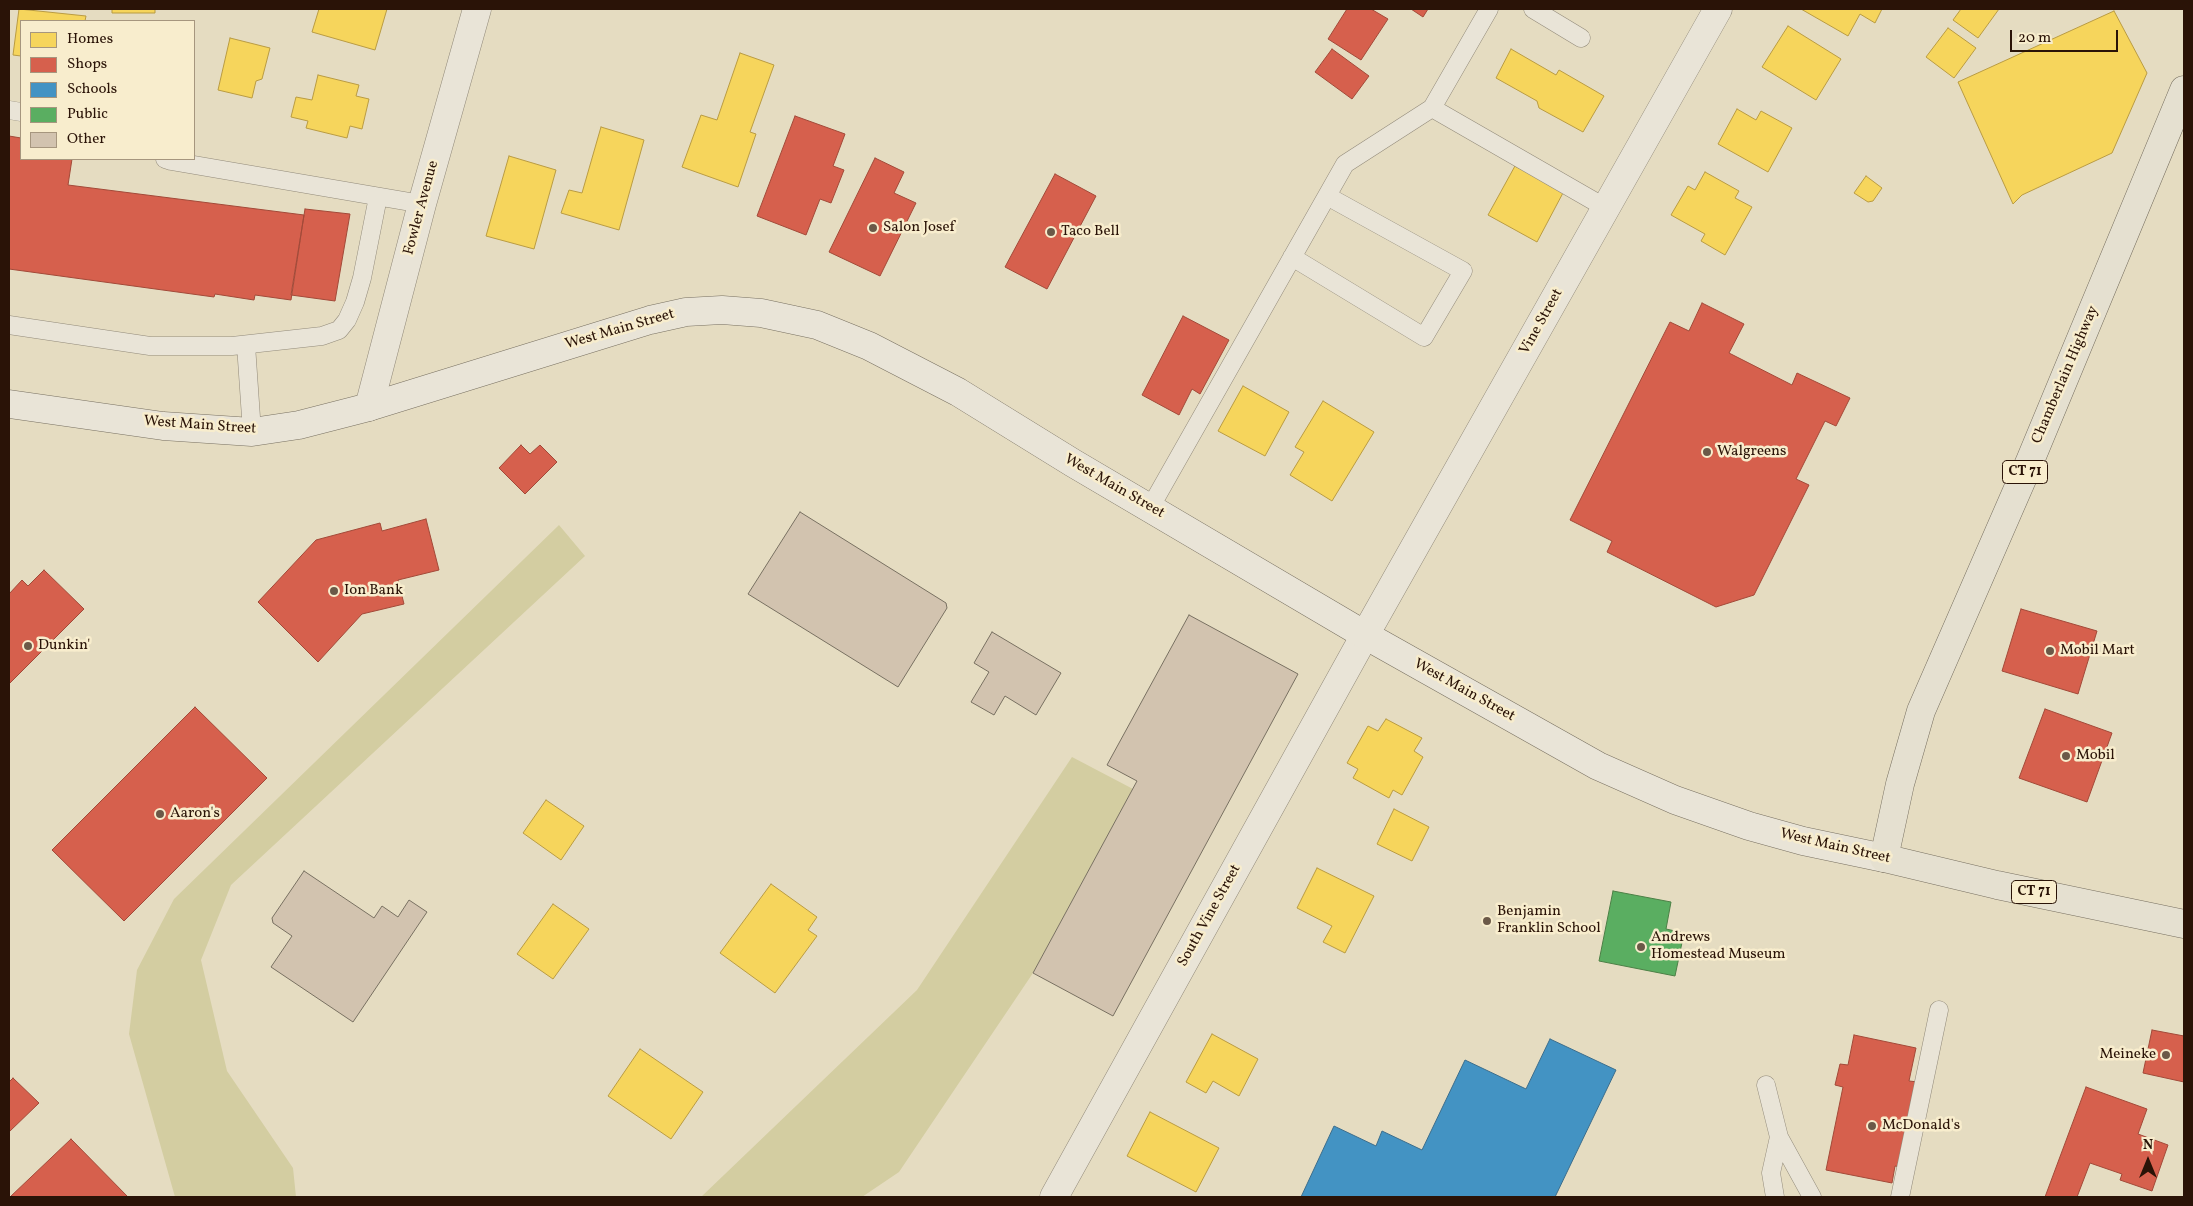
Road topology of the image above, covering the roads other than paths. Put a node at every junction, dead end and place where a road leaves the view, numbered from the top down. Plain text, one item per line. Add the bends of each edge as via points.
1 (477, 9) edge
2 (1489, 9) edge
3 (1533, 9) edge
4 (1718, 9) edge
5 (1581, 38) dead end
6 (2184, 90) edge
7 (1432, 108) junction
8 (171, 160) edge
9 (1327, 196) junction
10 (378, 197) junction
11 (422, 204) junction
12 (1606, 208) junction
13 (1292, 257) junction
14 (9, 325) edge
15 (246, 344) junction
16 (9, 404) edge
17 (370, 407) junction
18 (252, 432) junction
19 (1150, 508) junction
20 (1365, 635) junction
21 (1884, 858) junction
22 (2184, 924) edge
23 (1939, 1010) dead end
24 (1766, 1085) dead end
25 (1779, 1137) junction
26 (1054, 1197) edge
27 (1775, 1197) edge
28 (1812, 1197) edge
29 (1900, 1197) edge

1 - 11 main road, Fowler Avenue
2 - 7 lane
3 - 5 lane
4 - 12 main road, Vine Street
6 - 21 main road, Chamberlain Highway / CT 71 via 2030,461 1921,711 1900,784
7 - 9 lane via 1345,164
7 - 12 lane
8 - 10 lane
9 - 13 lane
9 - 13 lane via 1463,271 1424,337
10 - 11 lane
10 - 15 lane via 362,278 347,320 339,330 322,336
11 - 17 main road, Fowler Avenue
12 - 20 main road, Vine Street
13 - 19 lane
14 - 15 lane via 150,346
15 - 18 lane
16 - 18 main road, West Main Street via 163,426
17 - 18 main road, West Main Street via 299,425
17 - 19 main road, West Main Street via 650,320 686,312 761,313 817,325 869,346 958,392
19 - 20 main road, West Main Street
20 - 21 main road, West Main Street via 1598,766 1675,800 1803,841
20 - 26 main road, South Vine Street
21 - 22 main road, West Main Street / CT 71
23 - 29 lane
24 - 25 lane
25 - 27 lane via 1771,1173
25 - 28 lane

